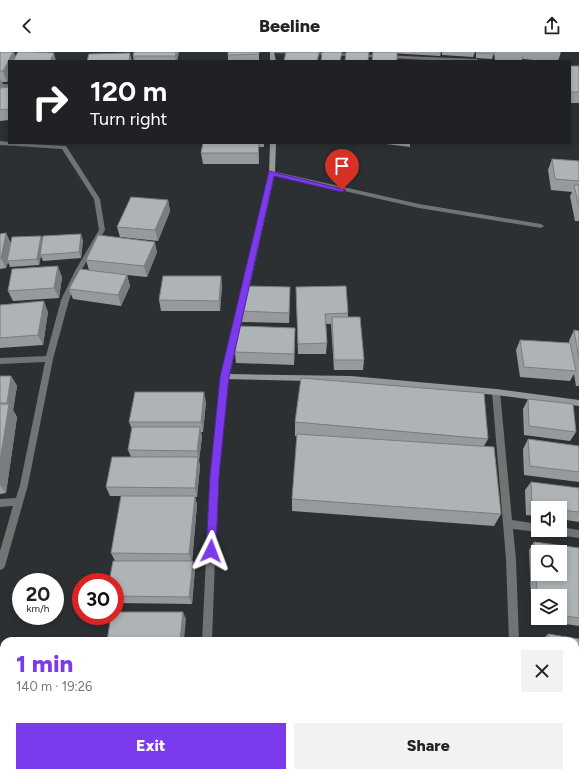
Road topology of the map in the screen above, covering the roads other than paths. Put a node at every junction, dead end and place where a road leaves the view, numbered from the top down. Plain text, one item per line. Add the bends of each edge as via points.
1 (272, 52) edge
2 (454, 60) edge
3 (16, 144) edge
4 (273, 144) edge
5 (272, 173) junction
6 (541, 226) dead end
7 (49, 359) junction
8 (0, 361) edge
9 (225, 377) junction
10 (496, 392) junction
11 (579, 403) edge
12 (19, 502) junction
13 (0, 503) edge
14 (508, 524) junction
15 (531, 527) edge
16 (567, 532) edge
17 (579, 534) edge
18 (0, 566) edge
19 (207, 637) edge
20 (514, 637) edge

1 - 2 street
3 - 7 street via 64,147 97,200 102,230 78,270 66,300
4 - 5 street
5 - 6 street via 419,206
5 - 9 street
7 - 8 street
7 - 12 street
9 - 10 street via 351,379
9 - 19 street via 214,476
10 - 11 street
10 - 14 street
12 - 13 street
12 - 18 street
14 - 15 street
14 - 20 street
16 - 17 street

